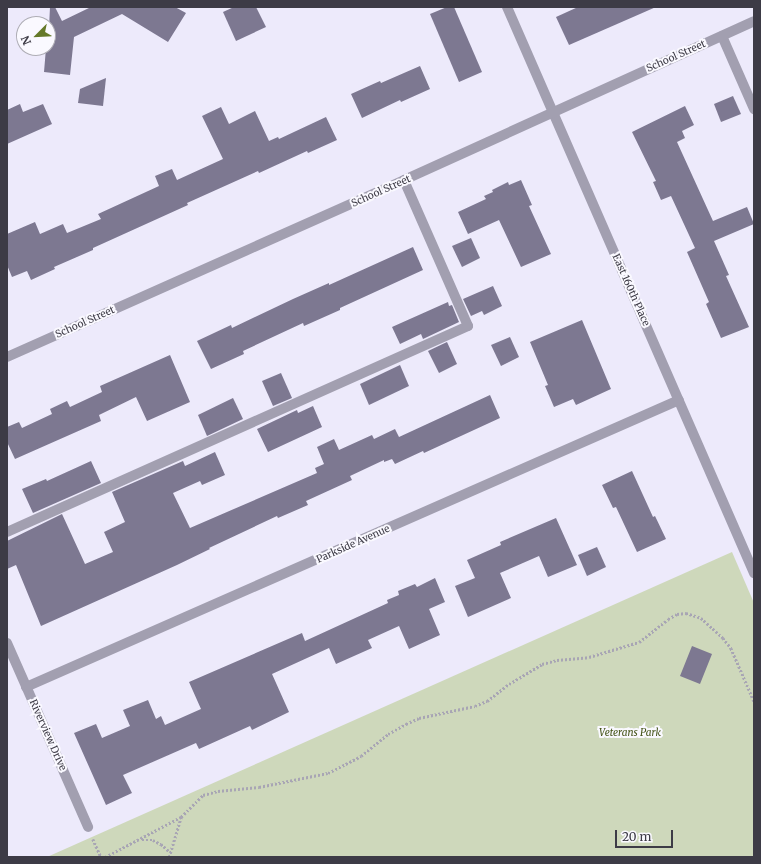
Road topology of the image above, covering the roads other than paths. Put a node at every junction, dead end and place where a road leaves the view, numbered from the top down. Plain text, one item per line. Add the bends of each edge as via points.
1 (507, 7) edge
2 (754, 21) edge
3 (722, 36) junction
4 (754, 109) edge
5 (553, 112) junction
6 (404, 180) junction
7 (7, 357) edge
8 (679, 400) junction
9 (7, 532) edge
10 (754, 573) edge
11 (7, 643) edge
12 (26, 687) junction
13 (88, 827) road end

1 - 5 street, East 160th Place
2 - 3 street, School Street
3 - 4 street
3 - 5 street, School Street
5 - 6 street, School Street
5 - 8 street, East 160th Place
6 - 7 street, School Street
6 - 9 street via 468,326
8 - 10 street, East 160th Place
8 - 12 street, Parkside Avenue
11 - 12 street, Riverview Drive
12 - 13 street, Riverview Drive

